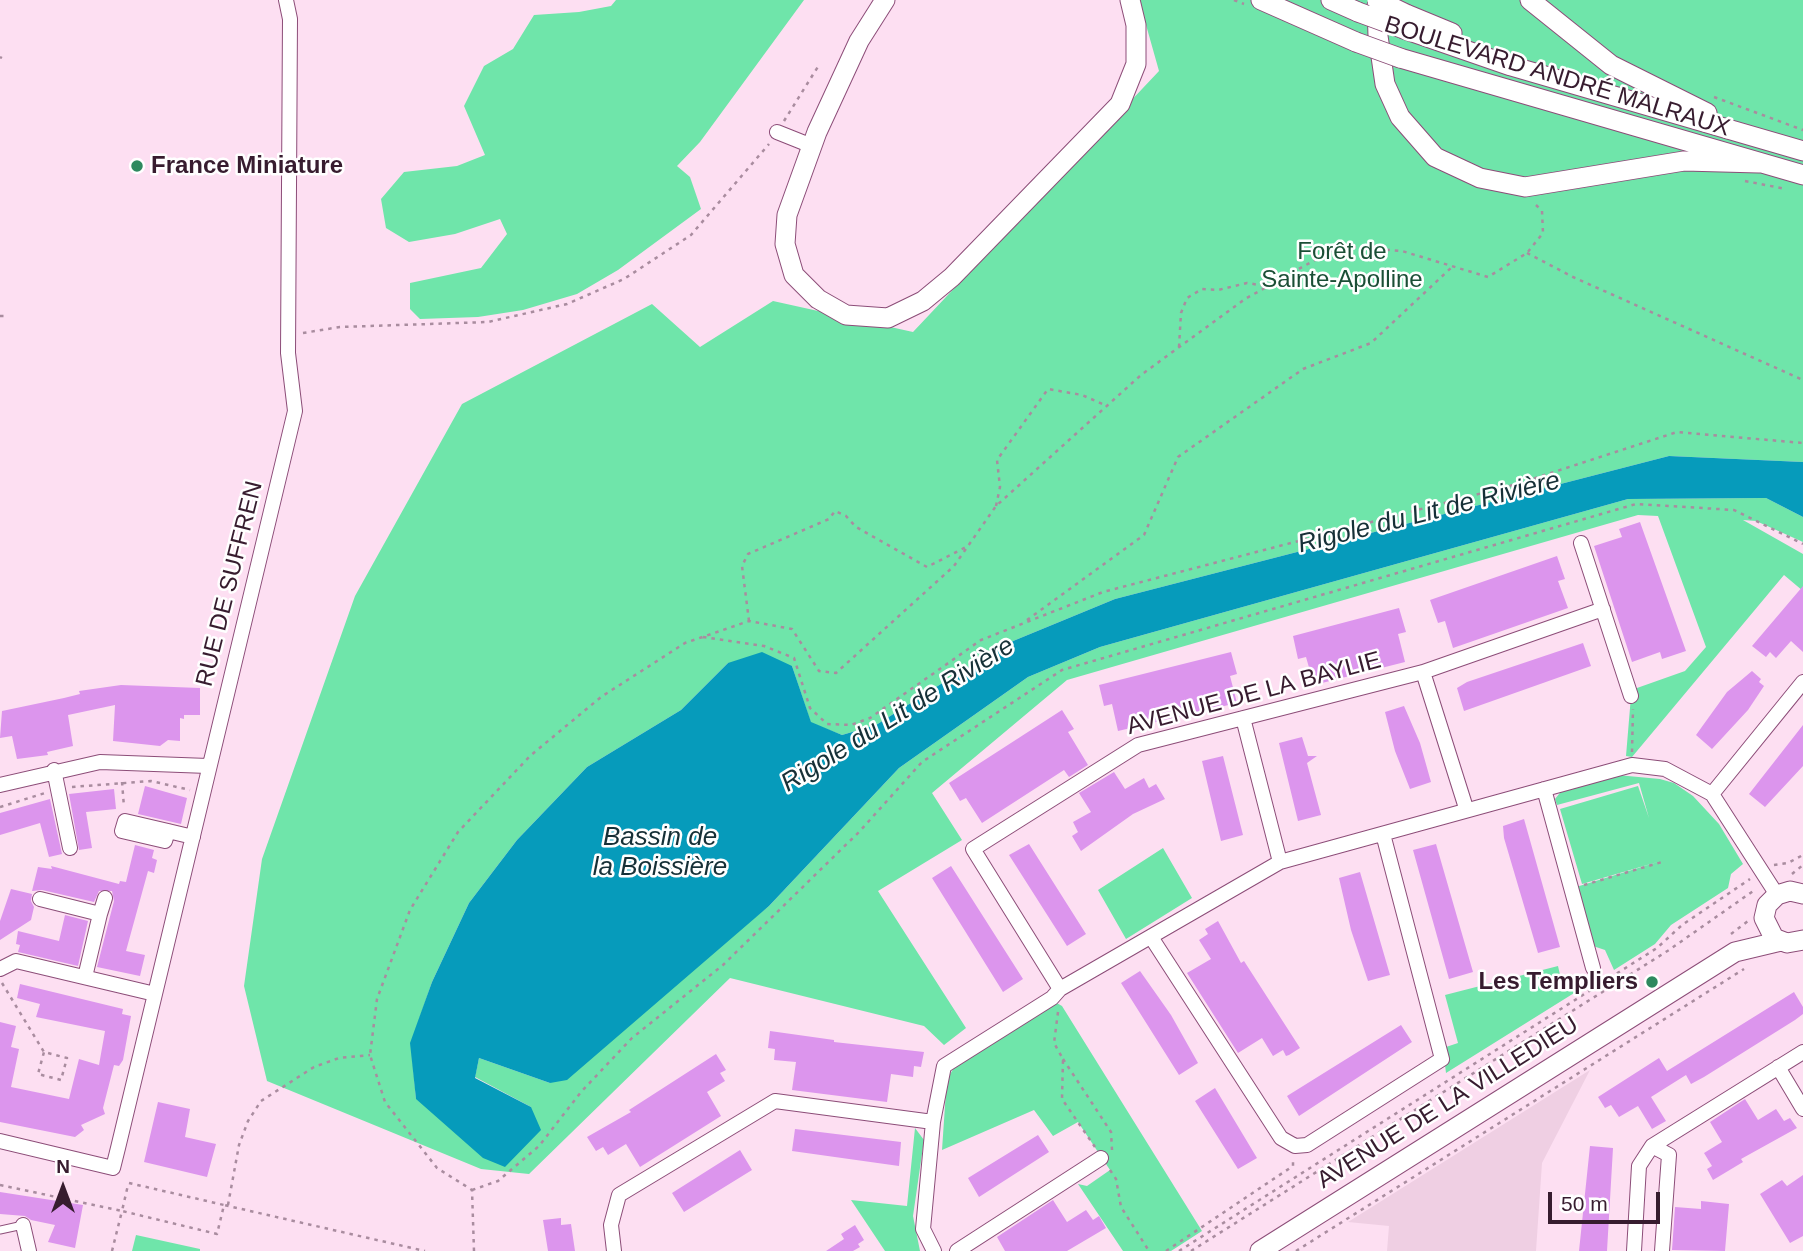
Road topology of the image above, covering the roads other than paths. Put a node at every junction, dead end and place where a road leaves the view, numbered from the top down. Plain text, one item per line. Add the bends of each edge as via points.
1 (286, 0) edge
2 (885, 0) edge
3 (1130, 0) edge
4 (1261, 0) edge
5 (1331, 0) edge
6 (1377, 0) edge
7 (1530, 0) edge
8 (1405, 22) junction
9 (777, 132) road end
10 (812, 146) junction
11 (1803, 150) edge
12 (1759, 163) junction
13 (1803, 175) edge
14 (1581, 543) dead end
15 (1603, 609) junction
16 (1423, 672) junction
17 (1803, 682) edge
18 (1631, 696) road end
19 (1243, 718) junction
20 (208, 766) junction
21 (54, 770) junction
22 (0, 785) edge
23 (1544, 789) junction
24 (1712, 794) junction
25 (1466, 808) junction
26 (125, 821) road end
27 (1383, 834) junction
28 (193, 837) junction
29 (70, 848) dead end
30 (1280, 862) junction
31 (1768, 883) junction
32 (1803, 894) edge
33 (105, 898) dead end
34 (40, 899) dead end
35 (100, 914) junction
36 (1758, 918) junction
37 (1151, 937) junction
38 (1803, 940) edge
39 (1781, 942) junction
40 (1728, 946) junction
41 (1593, 968) dead end
42 (0, 969) edge
43 (85, 977) junction
44 (1056, 993) junction
45 (155, 994) junction
46 (1803, 1052) edge
47 (1778, 1068) junction
48 (1803, 1109) edge
49 (933, 1122) junction
50 (0, 1141) edge
51 (1652, 1146) junction
52 (1108, 1160) road end
53 (23, 1225) joint
54 (0, 1230) edge
55 (29, 1251) edge
56 (614, 1251) edge
57 (934, 1251) edge
58 (957, 1251) edge
59 (1259, 1251) edge
60 (1634, 1251) edge
61 (1662, 1251) edge

1 - 20 street, RUE DE SUFFREN via 290,19 288,353 295,411
2 - 10 main road via 859,41
3 - 10 main road via 1136,25 1136,64 1120,104 952,277 923,301 888,317 846,315 818,299 794,275 785,244 787,215
4 - 12 main road, BOULEVARD ANDRÉ MALRAUX, bridge via 1400,58
5 - 8 main road, BOULEVARD ANDRÉ MALRAUX, bridge via 1358,12
6 - 8 main road, bridge
6 - 12 main road via 1385,84 1400,117 1435,157 1480,178 1525,187 1684,161
7 - 11 main road via 1611,65 1702,111
8 - 11 main road, BOULEVARD ANDRÉ MALRAUX via 1469,40 1511,66
9 - 10 street
12 - 13 main road, BOULEVARD ANDRÉ MALRAUX
14 - 15 street
15 - 16 street, AVENUE DE LA BAYLIE
15 - 18 street
16 - 19 street, AVENUE DE LA BAYLIE
16 - 25 street
17 - 24 street
19 - 30 street
19 - 44 street, AVENUE DE LA BAYLIE via 1138,745 973,849
20 - 21 street via 100,762
20 - 28 street, RUE DE SUFFREN
21 - 22 street
21 - 29 street
23 - 24 street via 1632,765 1665,769
23 - 25 street
23 - 41 street
24 - 31 street
25 - 27 street
26 - 28 street
27 - 30 street
27 - 37 street via 1442,1059 1307,1145 1295,1146 1281,1138
28 - 45 street, RUE DE SUFFREN
30 - 37 street
31 - 32 main road
31 - 36 main road, AVENUE DE LA VILLEDIEU via 1767,905
33 - 35 street
34 - 35 street
35 - 43 street
36 - 39 main road
36 - 40 main road, AVENUE DE LA VILLEDIEU
37 - 44 street
38 - 39 main road, AVENUE DE LA VILLEDIEU
39 - 40 main road, AVENUE DE LA VILLEDIEU
40 - 59 main road, AVENUE DE LA VILLEDIEU
42 - 43 street via 16,961
43 - 45 street
44 - 49 street via 944,1066
45 - 50 street, RUE DE SUFFREN via 113,1168
46 - 47 street
47 - 48 street
47 - 51 street
49 - 56 street via 775,1101 619,1195 611,1225
49 - 57 street via 923,1228
51 - 60 street via 1639,1166
51 - 61 street via 1669,1155
52 - 58 street
53 - 54 lane
53 - 55 street

